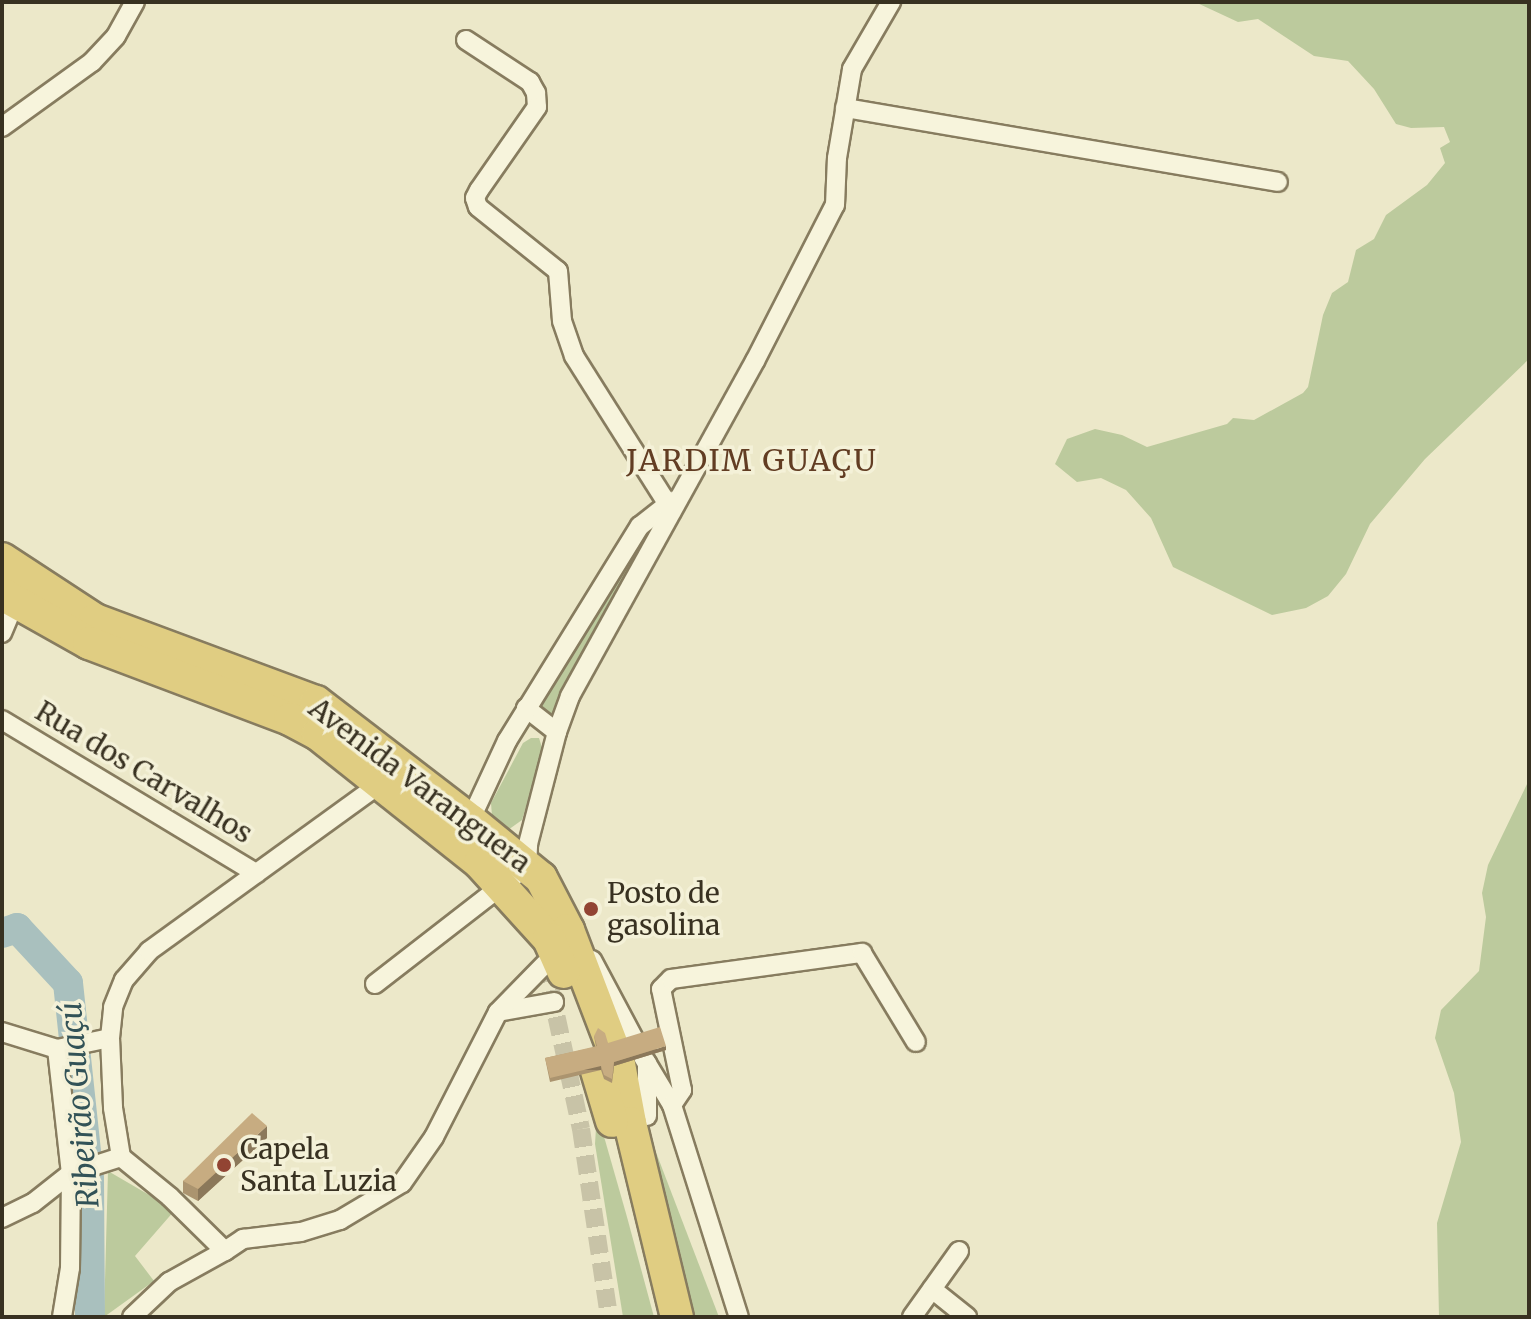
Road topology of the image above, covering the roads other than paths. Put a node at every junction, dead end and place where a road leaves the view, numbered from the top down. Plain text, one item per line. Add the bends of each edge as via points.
1 (135, 2) edge
2 (891, 2) edge
3 (466, 40) dead end
4 (845, 108) junction
5 (2, 127) edge
6 (1278, 182) dead end
7 (673, 503) junction
8 (11, 583) edge
9 (2, 633) edge
10 (526, 708) junction
11 (2, 720) edge
12 (557, 732) junction
13 (381, 783) junction
14 (462, 831) junction
15 (527, 866) junction
16 (256, 873) junction
17 (502, 886) junction
18 (545, 964) dead end
19 (375, 984) dead end
20 (554, 1002) dead end
21 (498, 1012) junction
22 (2, 1032) edge
23 (110, 1038) junction
24 (916, 1042) dead end
25 (72, 1046) junction
26 (620, 1056) junction
27 (672, 1105) junction
28 (638, 1120) junction
29 (121, 1157) junction
30 (83, 1169) junction
31 (2, 1218) edge
32 (225, 1251) junction
33 (959, 1251) dead end
34 (932, 1289) junction
35 (62, 1317) edge
36 (132, 1317) edge
37 (656, 1317) edge
38 (677, 1317) edge
39 (739, 1317) edge
40 (912, 1317) edge
41 (967, 1317) edge

1 - 5 street via 116,36 92,62
2 - 4 street via 852,69
3 - 7 street via 530,82 536,93 537,107 479,190 478,207 558,271 562,321 574,356
4 - 6 street
4 - 7 street via 835,205 755,361
7 - 10 street via 640,526
7 - 12 street via 570,696
8 - 9 street
8 - 13 highway, Avenida Varanguera via 89,643 290,719
8 - 14 highway, Avenida Varanguera via 316,702
10 - 12 street
10 - 14 street
11 - 16 street, Rua dos Carvalhos
12 - 15 street
13 - 14 highway, Avenida Varanguera
13 - 16 street, Rua dos Carvalhos
14 - 15 highway, Avenida Varanguera
14 - 17 highway, Avenida Varanguera
15 - 17 street
15 - 26 highway, Avenida Varanguera via 541,878 568,930
16 - 23 street, Rua dos Carvalhos via 149,951 124,980 113,1007
17 - 19 street
17 - 26 highway, Avenida Varanguera via 549,939 579,1002
18 - 21 street
20 - 21 street
21 - 32 street via 434,1137 402,1183 340,1220 301,1232 243,1239
22 - 25 street
23 - 25 street
23 - 29 street, Rua dos Carvalhos
24 - 27 street via 862,953 671,979 661,989 682,1090
25 - 30 street
26 - 27 street
26 - 28 highway
26 - 37 highway via 613,1124 622,1183
27 - 28 street
27 - 39 street
28 - 38 highway
29 - 30 street
29 - 32 street
30 - 31 street
30 - 35 street
32 - 36 street via 169,1282
33 - 34 street
34 - 40 street
34 - 41 street

